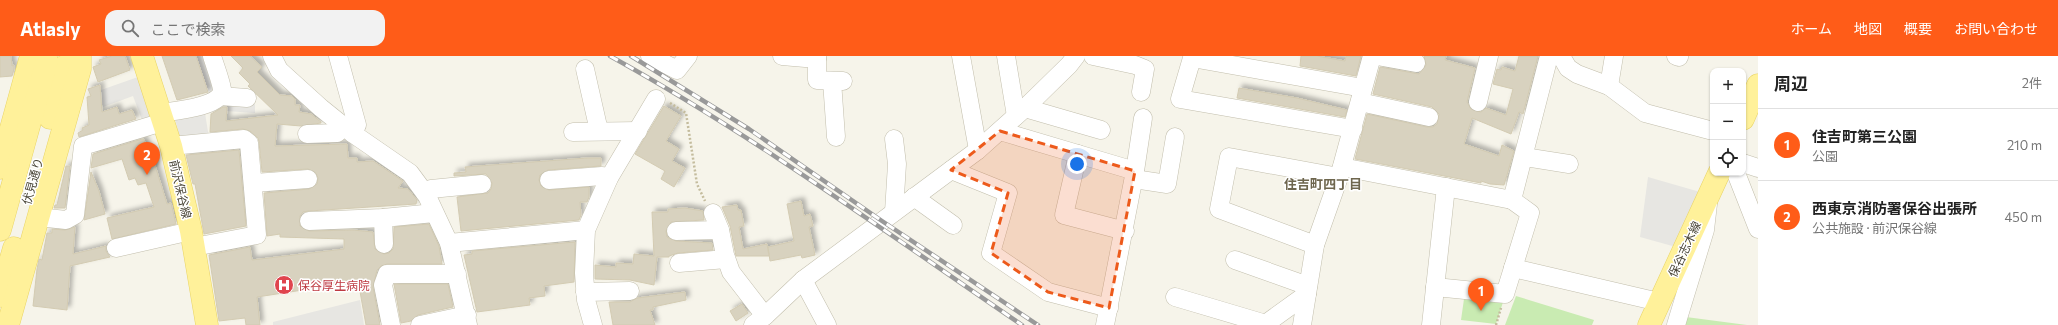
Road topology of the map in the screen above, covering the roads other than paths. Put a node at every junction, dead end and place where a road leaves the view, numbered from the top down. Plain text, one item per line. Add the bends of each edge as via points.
1 (142, 56) edge
2 (212, 56) edge
3 (272, 56) edge
4 (650, 56) edge
5 (688, 56) edge
6 (782, 56) edge
7 (961, 56) edge
8 (1006, 56) edge
9 (1076, 56) edge
10 (1093, 56) edge
11 (1372, 56) edge
12 (1377, 56) edge
13 (1489, 56) edge
14 (1549, 56) edge
15 (1561, 56) edge
16 (1614, 56) edge
17 (817, 58) edge
18 (56, 60) edge
19 (1416, 64) dead end
20 (336, 67) edge
21 (585, 69) dead end
22 (1758, 85) edge
23 (1609, 86) junction
24 (1141, 92) dead end
25 (1362, 95) junction
26 (220, 96) junction
27 (247, 98) dead end
28 (656, 99) road end
29 (1478, 102) dead end
30 (1020, 112) junction
31 (1746, 112) edge
32 (162, 117) junction
33 (1428, 117) dead end
34 (1143, 118) dead end
35 (1353, 128) junction
36 (347, 129) junction
37 (1101, 130) dead end
38 (1710, 130) edge
39 (599, 131) junction
40 (638, 131) junction
41 (1000, 131) junction
42 (573, 132) dead end
43 (307, 134) dead end
44 (836, 137) dead end
45 (1175, 137) dead end
46 (894, 139) dead end
47 (171, 146) junction
48 (978, 150) junction
49 (1078, 154) junction
50 (1524, 157) junction
51 (1569, 164) dead end
52 (1746, 164) edge
53 (0, 168) edge
54 (1758, 168) edge
55 (951, 170) junction
56 (1341, 172) junction
57 (1135, 175) junction
58 (1718, 176) edge
59 (1737, 176) edge
60 (609, 178) junction
61 (308, 179) dead end
62 (549, 180) dead end
63 (253, 183) junction
64 (482, 184) dead end
65 (1446, 187) junction
66 (425, 193) junction
67 (914, 197) junction
68 (1709, 197) junction
69 (1512, 200) junction
70 (894, 212) junction
71 (434, 213) junction
72 (713, 213) road end
73 (38, 217) junction
74 (383, 218) junction
75 (309, 221) dead end
76 (953, 225) dead end
77 (1758, 229) edge
78 (0, 230) edge
79 (586, 230) junction
80 (720, 230) junction
81 (676, 231) dead end
82 (1125, 231) junction
83 (192, 239) junction
84 (448, 243) junction
85 (384, 244) dead end
86 (1315, 246) junction
87 (116, 248) dead end
88 (726, 259) junction
89 (1234, 260) dead end
90 (680, 262) dead end
91 (1513, 268) junction
92 (457, 274) junction
93 (803, 280) junction
94 (1435, 287) junction
95 (1308, 290) junction
96 (630, 291) dead end
97 (585, 292) junction
98 (0, 296) edge
99 (1175, 297) dead end
100 (1659, 302) junction
101 (1107, 316) edge
102 (468, 320) edge
103 (759, 321) edge
104 (1265, 324) edge
105 (8, 325) edge
106 (207, 325) edge
107 (392, 325) edge
108 (420, 325) edge
109 (593, 325) edge
110 (827, 325) edge
111 (1302, 325) edge
112 (1431, 325) edge
113 (1649, 325) edge
114 (1676, 325) edge

1 - 32 main road, 前沢保谷線
2 - 26 street via 222,89
3 - 36 street via 279,70
4 - 5 street via 678,70
6 - 17 street
7 - 48 street
8 - 30 street
9 - 30 street
10 - 24 street via 1135,65 1145,70
11 - 25 street
12 - 19 street
13 - 29 street
14 - 50 street
15 - 23 street via 1568,68 1577,74
16 - 23 street
17 - 44 street via 817,80 837,81
18 - 53 main road
18 - 73 main road via 80,69
18 - 78 main road, 伏見通り
18 - 98 main road, 伏見通り
20 - 36 street via 358,125
21 - 39 street
22 - 31 main road
23 - 38 street via 1644,113
25 - 33 street
25 - 35 street
25 - 35 street via 1192,58 1180,99
26 - 27 street
26 - 32 street via 199,106
28 - 40 street
30 - 37 street
30 - 41 street
32 - 47 main road, 前沢保谷線
32 - 73 street via 86,143 83,146 75,216 66,220
34 - 57 street
35 - 56 street
36 - 43 street via 337,133
36 - 66 street via 410,174
39 - 40 street
39 - 42 street
40 - 60 street
41 - 48 street
41 - 49 street
45 - 57 street via 1167,184
46 - 70 street via 897,164
47 - 63 street via 248,140
47 - 83 main road, 前沢保谷線
48 - 55 street
49 - 57 street
49 - 82 street via 1064,215
50 - 51 street
50 - 69 street
52 - 54 street
55 - 67 street
55 - 101 street via 1008,193 991,253 1048,292
56 - 65 street
56 - 86 street
56 - 86 street via 1229,157 1219,209
57 - 82 street
58 - 68 main road, 保谷志木線
59 - 77 street
60 - 62 street via 602,176
60 - 79 street
61 - 63 street
63 - 83 street via 257,235
64 - 66 street via 431,189
65 - 69 street
65 - 94 street
66 - 71 street
67 - 70 street
67 - 76 street
68 - 100 main road, 保谷志木線
68 - 114 street via 1705,230
69 - 91 street via 1530,213
70 - 93 street
71 - 74 street
71 - 84 street
72 - 80 street
73 - 105 main road
74 - 75 street
74 - 85 street
79 - 84 street
79 - 97 street
80 - 81 street
80 - 88 street
82 - 101 street
83 - 87 street
83 - 106 main road, 前沢保谷線
84 - 92 street
86 - 95 street
88 - 90 street
88 - 103 street
89 - 95 street
91 - 94 street via 1505,294
91 - 100 street
92 - 102 street
92 - 107 street via 387,274 383,285
93 - 103 street
93 - 110 street
94 - 112 street
95 - 104 street
95 - 111 street
96 - 97 street
97 - 109 street
99 - 104 street
100 - 113 main road, 保谷志木線
102 - 108 street

